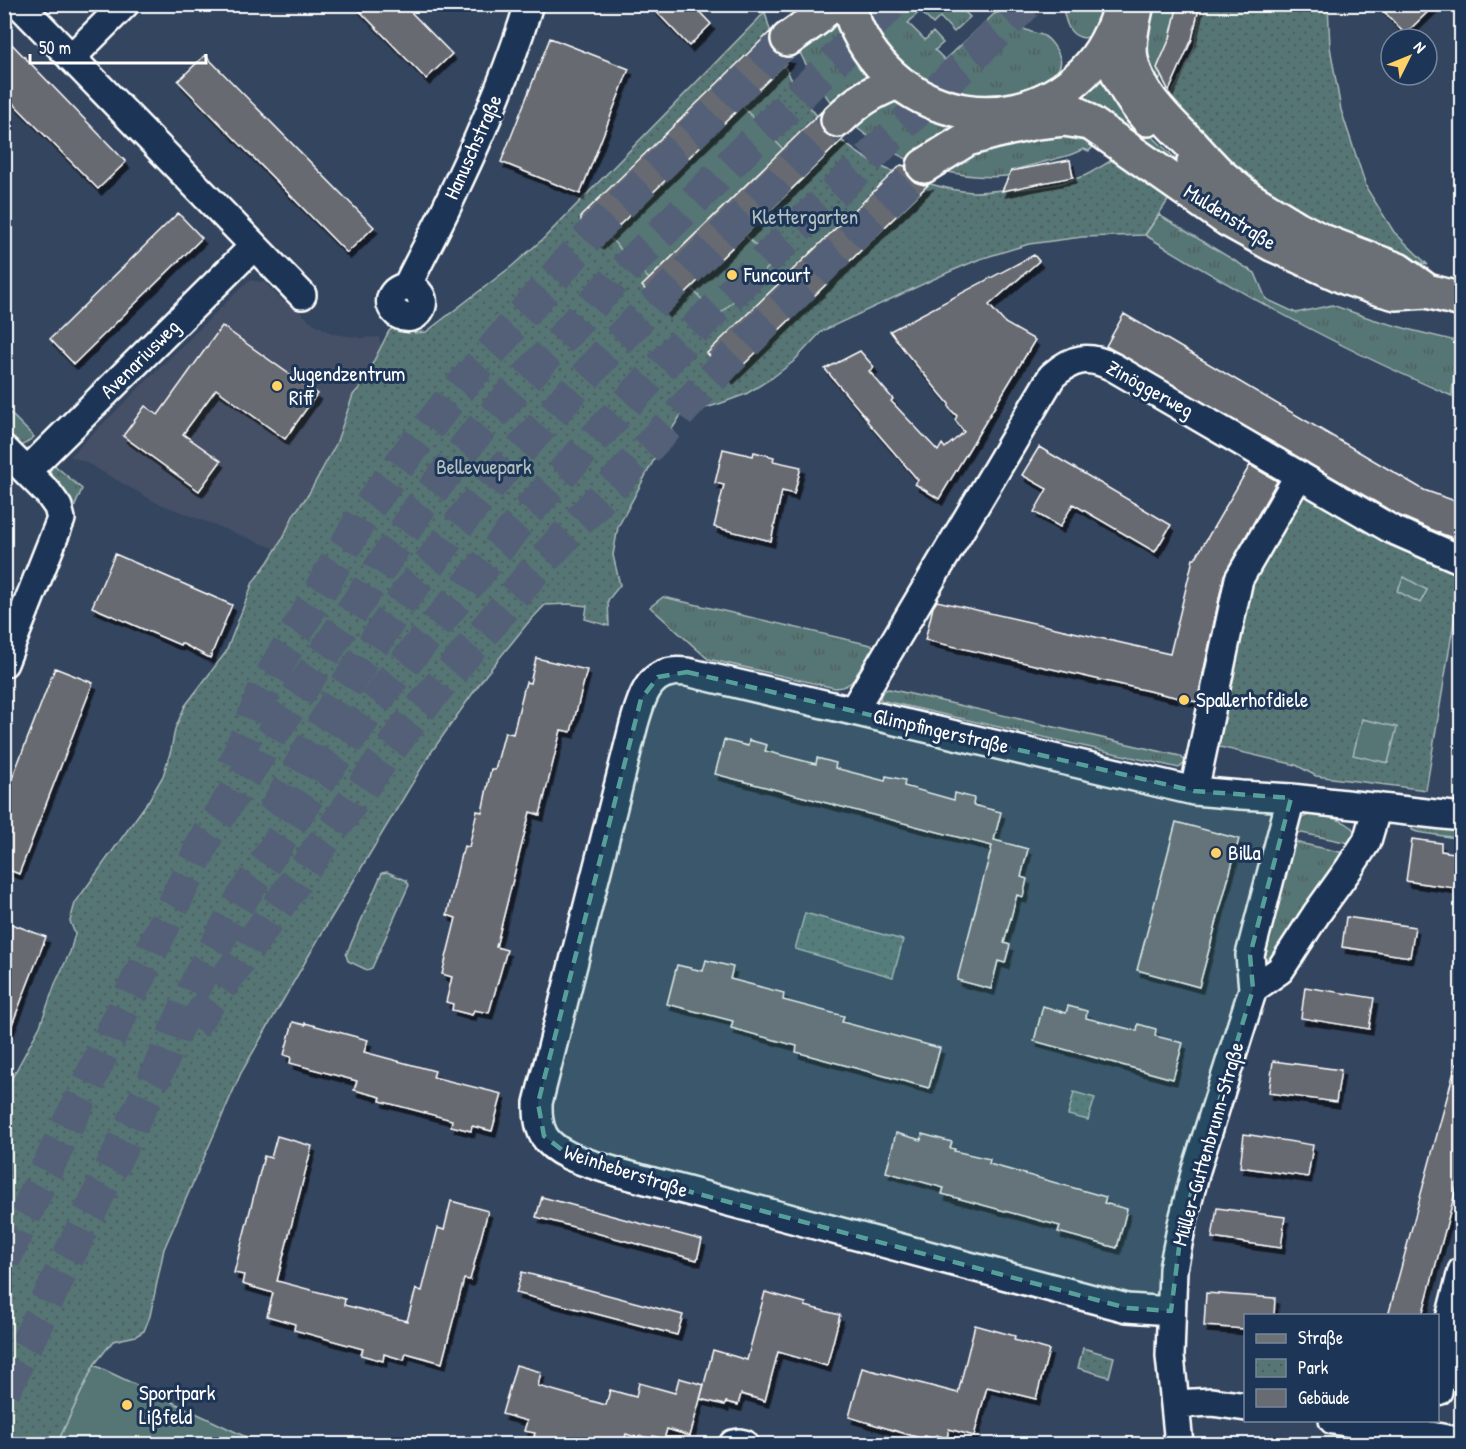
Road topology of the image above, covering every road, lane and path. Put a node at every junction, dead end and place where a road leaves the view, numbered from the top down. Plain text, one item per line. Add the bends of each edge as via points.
1 (19, 4) edge
2 (125, 4) edge
3 (529, 4) edge
4 (810, 4) edge
5 (830, 4) edge
6 (848, 4) edge
7 (1121, 4) edge
8 (1137, 4) edge
9 (1107, 42) junction
10 (71, 58) junction
11 (897, 82) junction
12 (1052, 96) junction
13 (972, 112) junction
14 (838, 120) tunnel mouth
15 (1089, 123) junction
16 (1220, 175) junction
17 (254, 246) junction
18 (407, 286) dead end
19 (1427, 291) junction
20 (302, 295) dead end
21 (1461, 300) edge
22 (4, 448) edge
23 (27, 471) junction
24 (1299, 475) junction
25 (1461, 560) edge
26 (4, 663) edge
27 (687, 672) joint
28 (853, 711) junction
29 (1194, 791) junction
30 (1291, 798) junction
31 (1377, 807) junction
32 (1461, 817) edge
33 (1253, 989) junction
34 (1461, 1271) edge
35 (1171, 1311) junction
36 (1439, 1378) edge
37 (1176, 1404) junction
38 (1244, 1407) edge
39 (1358, 1422) edge
40 (1432, 1428) edge
41 (1461, 1442) edge
42 (733, 1444) edge
43 (744, 1444) edge
44 (1179, 1444) edge

1 - 10 street
2 - 10 street
3 - 18 street, Hanuschstraße via 478,139
4 - 5 main road via 788,39
6 - 11 main road via 872,56
7 - 9 main road
8 - 16 main road via 1130,49 1136,73 1173,127
9 - 12 main road via 1083,73
9 - 16 main road, Muldenstraße via 1114,67 1130,97 1163,137 1184,157
10 - 17 street
11 - 13 main road via 932,103
11 - 14 main road via 864,97
12 - 13 main road via 1021,108
12 - 15 main road, Muldenstraße
13 - 15 main road via 939,144 924,166 967,139 993,132 1064,119
15 - 19 main road, Muldenstraße via 1227,219 1274,245 1374,287 1396,293
16 - 19 main road, Muldenstraße via 1248,198 1297,228 1398,270
17 - 20 street
17 - 23 street, Avenariusweg
19 - 21 main road, Muldenstraße
22 - 23 street
23 - 26 street via 58,507 61,519
24 - 25 street, Zinöggerweg via 1391,529
24 - 28 street, Zinöggerweg via 1101,361 1088,359 1062,366 1052,376
24 - 29 street via 1239,579
27 - 28 street, Glimpfingerstraße
27 - 35 street, Weinheberstraße via 658,677 641,699 538,1103 544,1136 554,1148 570,1156 616,1172 1127,1308
28 - 29 street, Glimpfingerstraße
29 - 30 street, Glimpfingerstraße
30 - 31 street, Glimpfingerstraße
30 - 33 street, Müller-Guttenbrunn-Straße via 1250,955
31 - 32 street, Glimpfingerstraße
31 - 33 street via 1367,841 1280,970
33 - 35 street, Müller-Guttenbrunn-Straße via 1182,1224 1173,1269
34 - 36 street
35 - 37 street, Müller-Guttenbrunn-Straße via 1170,1356
37 - 38 street via 1212,1402
37 - 44 street, Müller-Guttenbrunn-Straße
39 - 40 street
40 - 41 street
42 - 43 street

